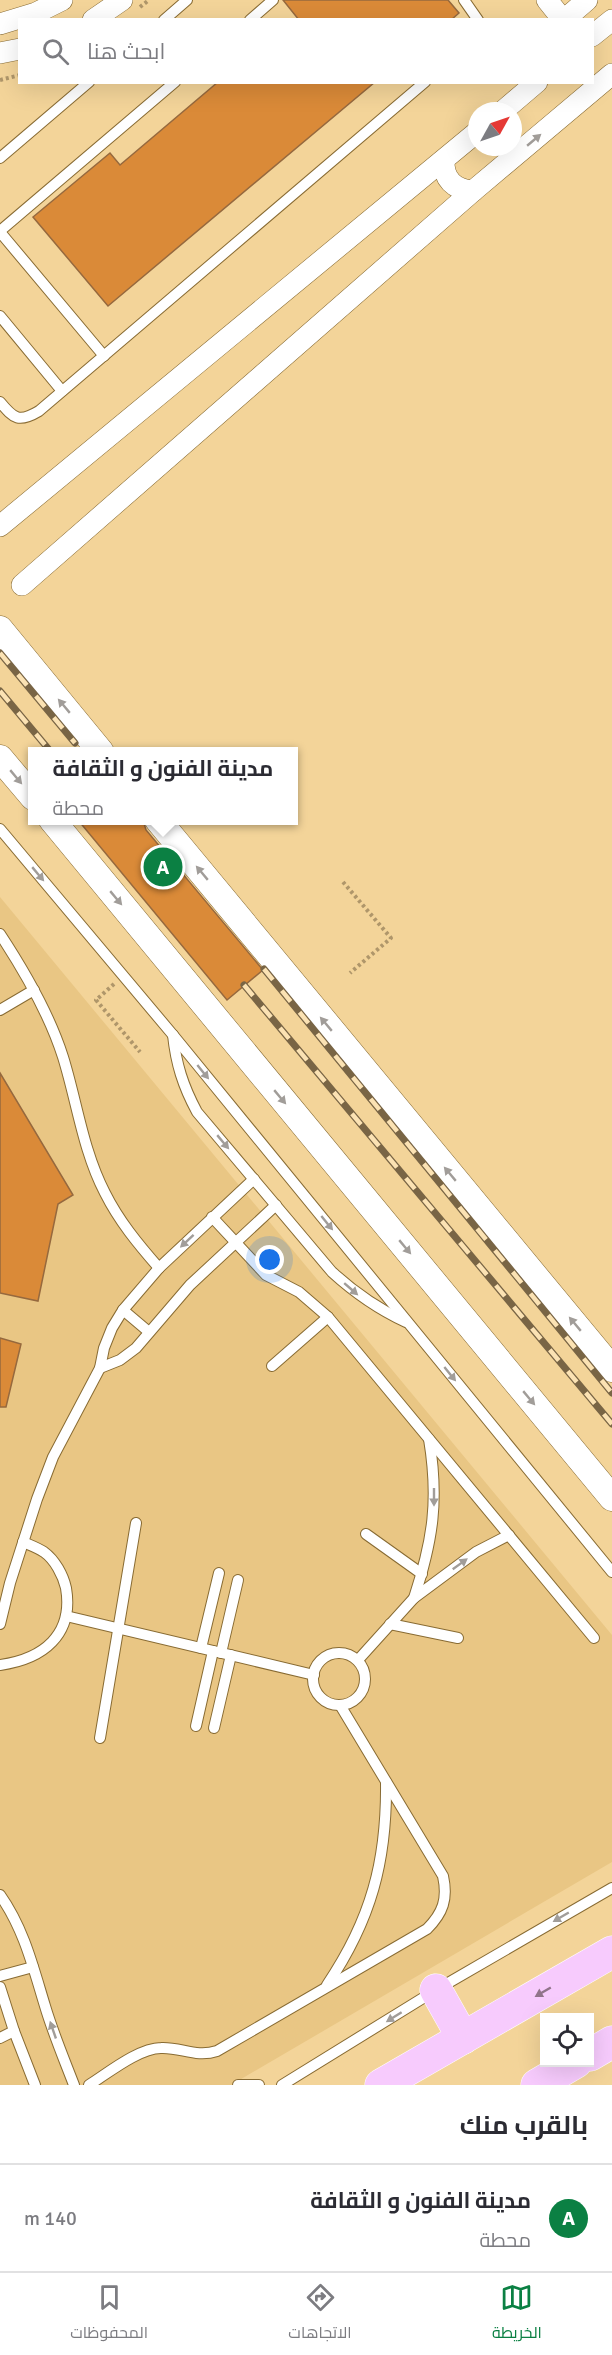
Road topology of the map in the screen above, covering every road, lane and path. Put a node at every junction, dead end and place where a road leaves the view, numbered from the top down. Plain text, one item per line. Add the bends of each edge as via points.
1 (62, 0) edge
2 (122, 0) edge
3 (187, 0) edge
4 (273, 0) edge
5 (464, 0) edge
6 (547, 0) edge
7 (587, 0) edge
8 (18, 18) edge
9 (20, 18) edge
10 (96, 18) edge
11 (166, 18) edge
12 (252, 18) edge
13 (477, 18) edge
14 (561, 18) edge
15 (565, 18) edge
16 (612, 20) edge
17 (0, 24) edge
18 (594, 34) edge
19 (18, 49) edge
20 (0, 53) edge
21 (612, 74) edge
22 (18, 76) edge
23 (0, 80) edge
24 (87, 84) edge
25 (173, 84) edge
26 (423, 84) edge
27 (530, 85) edge
28 (512, 102) edge
29 (468, 140) edge
30 (0, 158) edge
31 (444, 160) junction
32 (473, 191) junction
33 (0, 232) edge
34 (0, 316) edge
35 (104, 356) junction
36 (62, 391) junction
37 (0, 402) edge
38 (0, 526) edge
39 (22, 585) dead end
40 (0, 629) edge
41 (97, 747) edge
42 (0, 758) edge
43 (28, 791) edge
44 (56, 825) edge
45 (162, 825) edge
46 (0, 829) edge
47 (343, 882) dead end
48 (0, 934) edge
49 (350, 973) dead end
50 (124, 976) junction
51 (34, 990) junction
52 (0, 1010) edge
53 (173, 1035) junction
54 (140, 1052) dead end
55 (254, 1179) junction
56 (276, 1205) junction
57 (212, 1217) junction
58 (234, 1242) junction
59 (159, 1268) junction
60 (123, 1310) junction
61 (328, 1317) junction
62 (409, 1324) junction
63 (149, 1332) junction
64 (272, 1366) dead end
65 (100, 1368) junction
66 (612, 1369) edge
67 (429, 1439) junction
68 (612, 1498) edge
69 (136, 1523) dead end
70 (366, 1534) dead end
71 (509, 1535) junction
72 (23, 1542) junction
73 (612, 1572) edge
74 (219, 1573) dead end
75 (422, 1575) junction
76 (238, 1580) dead end
77 (414, 1598) junction
78 (66, 1616) junction
79 (0, 1624) edge
80 (390, 1624) junction
81 (119, 1628) junction
82 (458, 1638) dead end
83 (594, 1638) dead end
84 (201, 1648) junction
85 (222, 1653) junction
86 (358, 1660) junction
87 (0, 1665) edge
88 (314, 1675) junction
89 (340, 1705) junction
90 (196, 1726) dead end
91 (214, 1728) dead end
92 (100, 1738) dead end
93 (386, 1780) junction
94 (612, 1888) edge
95 (0, 1895) edge
96 (612, 1952) edge
97 (33, 1967) junction
98 (0, 1976) edge
99 (0, 1987) edge
100 (325, 1988) junction
101 (436, 1990) junction
102 (14, 2031) junction
103 (0, 2038) edge
104 (463, 2038) junction
105 (612, 2042) edge
106 (594, 2053) edge
107 (568, 2067) edge
108 (35, 2085) edge
109 (74, 2085) edge
110 (89, 2085) edge
111 (238, 2085) edge
112 (259, 2085) edge
113 (282, 2085) edge
114 (381, 2085) edge
115 (537, 2085) edge

1 - 9 street
2 - 10 street
3 - 11 lane
4 - 12 lane
5 - 13 lane
6 - 14 street
7 - 15 street
8 - 17 street
16 - 18 street
19 - 20 street
32 -> 21 street
22 - 23 path
24 - 30 lane
25 - 33 lane
26 - 35 lane
27 - 28 street
29 - 31 street
31 - 32 street via 451,183
31 - 38 street
32 - 39 street
33 - 35 lane
34 - 36 lane
35 - 36 lane
36 - 37 lane via 27,418 18,418
41 -> 40 street
42 -> 43 street
44 -> 68 street
66 -> 45 street
46 -> 50 lane
47 - 49 path via 391,938
48 - 51 lane
50 - 53 lane
50 - 54 path via 96,1000
51 - 52 lane
51 - 59 lane via 62,1055 89,1154 104,1192 125,1228
53 -> 55 lane via 184,1088 197,1112
53 -> 62 lane
55 - 56 lane
55 - 57 lane
56 - 58 lane
56 -> 62 lane via 332,1272 355,1293
57 - 58 lane
57 -> 59 lane
58 - 61 lane via 266,1275 298,1292
58 - 63 lane
59 - 60 lane
60 - 63 lane
60 - 65 lane via 104,1348
61 - 64 lane
61 - 67 lane
62 -> 73 lane
63 - 65 lane via 120,1360
65 - 72 lane via 53,1458
67 - 71 lane
67 -> 75 lane via 435,1502
69 - 81 lane
70 - 75 lane
77 -> 71 lane via 476,1552
71 - 83 lane
72 - 78 lane via 45,1553 57,1566 68,1599
72 - 79 lane
74 - 84 lane
75 - 77 lane
76 - 85 lane
77 - 80 lane
78 - 81 lane
78 - 87 lane via 61,1630 43,1651 30,1659
80 - 82 lane
80 - 86 lane
81 - 84 lane
81 - 92 lane
84 - 85 lane
85 - 88 lane
85 - 90 lane
85 - 91 lane
86 - 88 lane via 334,1653 319,1662
86 - 89 lane via 365,1684 357,1699
88 - 89 lane via 314,1687 324,1701
89 - 93 lane
93 - 100 lane via 383,1854 375,1889 354,1941
93 - 100 lane via 443,1876 444,1906 427,1929
94 -> 101 lane
95 - 97 lane via 25,1938
96 -> 104 main road
97 - 98 lane
109 -> 97 lane
99 - 102 lane
100 - 110 lane via 217,2051 196,2055 157,2048 143,2052
101 - 104 main road
101 -> 113 lane
102 - 103 lane
102 - 108 lane
104 - 114 main road
105 - 106 main road
107 - 115 main road
111 - 112 lane

